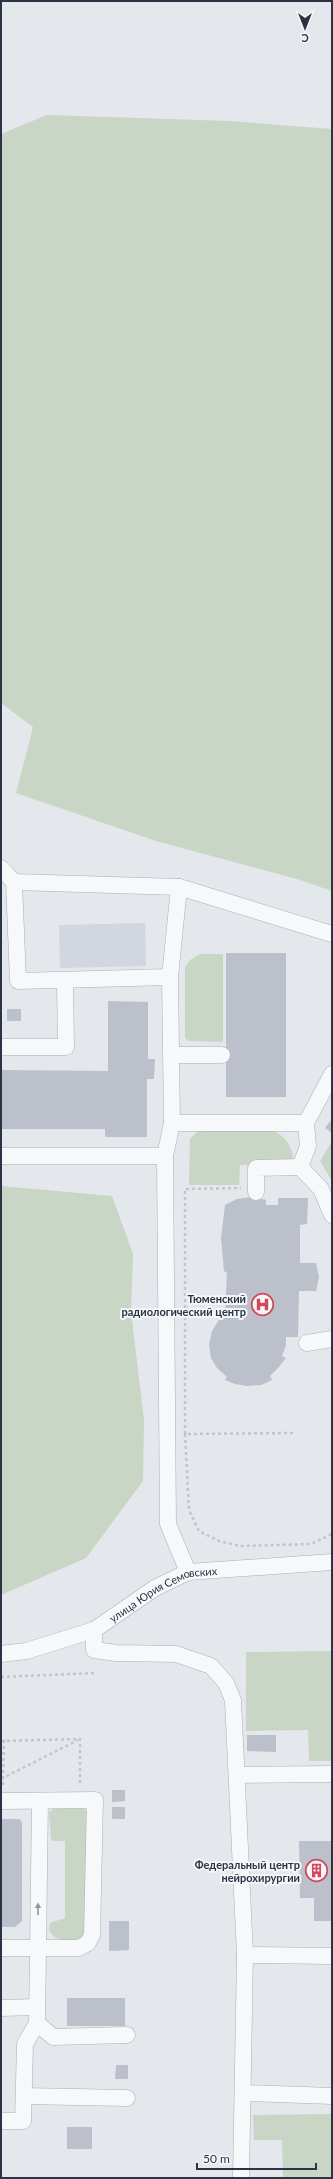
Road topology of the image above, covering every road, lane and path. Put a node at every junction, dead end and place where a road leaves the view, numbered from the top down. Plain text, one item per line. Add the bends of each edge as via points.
1 (1, 868) edge
2 (14, 882) junction
3 (179, 887) junction
4 (332, 934) edge
5 (170, 977) junction
6 (65, 981) junction
7 (1, 1047) edge
8 (172, 1055) junction
9 (222, 1055) dead end
10 (332, 1074) edge
11 (172, 1123) junction
12 (306, 1123) junction
13 (1, 1156) edge
14 (165, 1156) junction
15 (300, 1167) junction
16 (256, 1190) joint
17 (332, 1215) edge
18 (332, 1339) edge
19 (307, 1343) dead end
20 (293, 1433) dead end
21 (185, 1434) junction
22 (332, 1534) edge
23 (332, 1562) edge
24 (188, 1572) junction
25 (94, 1630) junction
26 (1, 1654) edge
27 (94, 1673) dead end
28 (1, 1677) edge
29 (80, 1739) junction
30 (2, 1740) edge
31 (332, 1774) edge
32 (237, 1775) junction
33 (2, 1778) edge
34 (80, 1790) dead end
35 (2, 1797) edge
36 (40, 1801) junction
37 (1, 1948) edge
38 (38, 1948) junction
39 (245, 1955) junction
40 (332, 1956) edge
41 (1, 2008) edge
42 (37, 2015) junction
43 (127, 2035) dead end
44 (244, 2093) junction
45 (24, 2096) junction
46 (332, 2096) edge
47 (127, 2098) dead end
48 (1, 2121) edge
49 (241, 2178) edge

1 - 2 street
2 - 3 street
2 - 6 street via 18,981
3 - 4 street
3 - 5 street
5 - 6 street
5 - 8 street
6 - 7 street via 66,1046
8 - 9 street
8 - 11 street
10 - 12 street
11 - 12 street
11 - 14 street
12 - 15 street via 308,1146
13 - 14 street
14 - 24 street via 168,1524
15 - 16 street via 256,1168
15 - 17 street via 321,1188
16 - 21 path via 185,1189
18 - 19 street
20 - 21 path
21 - 22 path via 189,1510 199,1531 219,1542 240,1546 311,1544
23 - 24 street, улица Юрия Семовских
24 - 25 street, улица Юрия Семовских via 155,1588
25 - 26 street, улица Юрия Семовских via 26,1652
25 - 32 street via 94,1650 176,1654 211,1666 226,1683 233,1700
27 - 28 path
29 - 30 path
29 - 33 path
29 - 34 path
30 - 33 path
31 - 32 street
32 - 39 street
33 - 35 path
35 - 36 street
38 -> 36 street
36 - 38 street via 95,1800 92,1935 88,1943 79,1948
37 - 38 street
38 - 42 street
39 - 40 street
39 - 44 street
41 - 42 street
42 - 43 street via 53,2037
42 - 45 street via 25,2044
44 - 46 street
44 - 49 street
45 - 47 street
45 - 48 street via 23,2121

